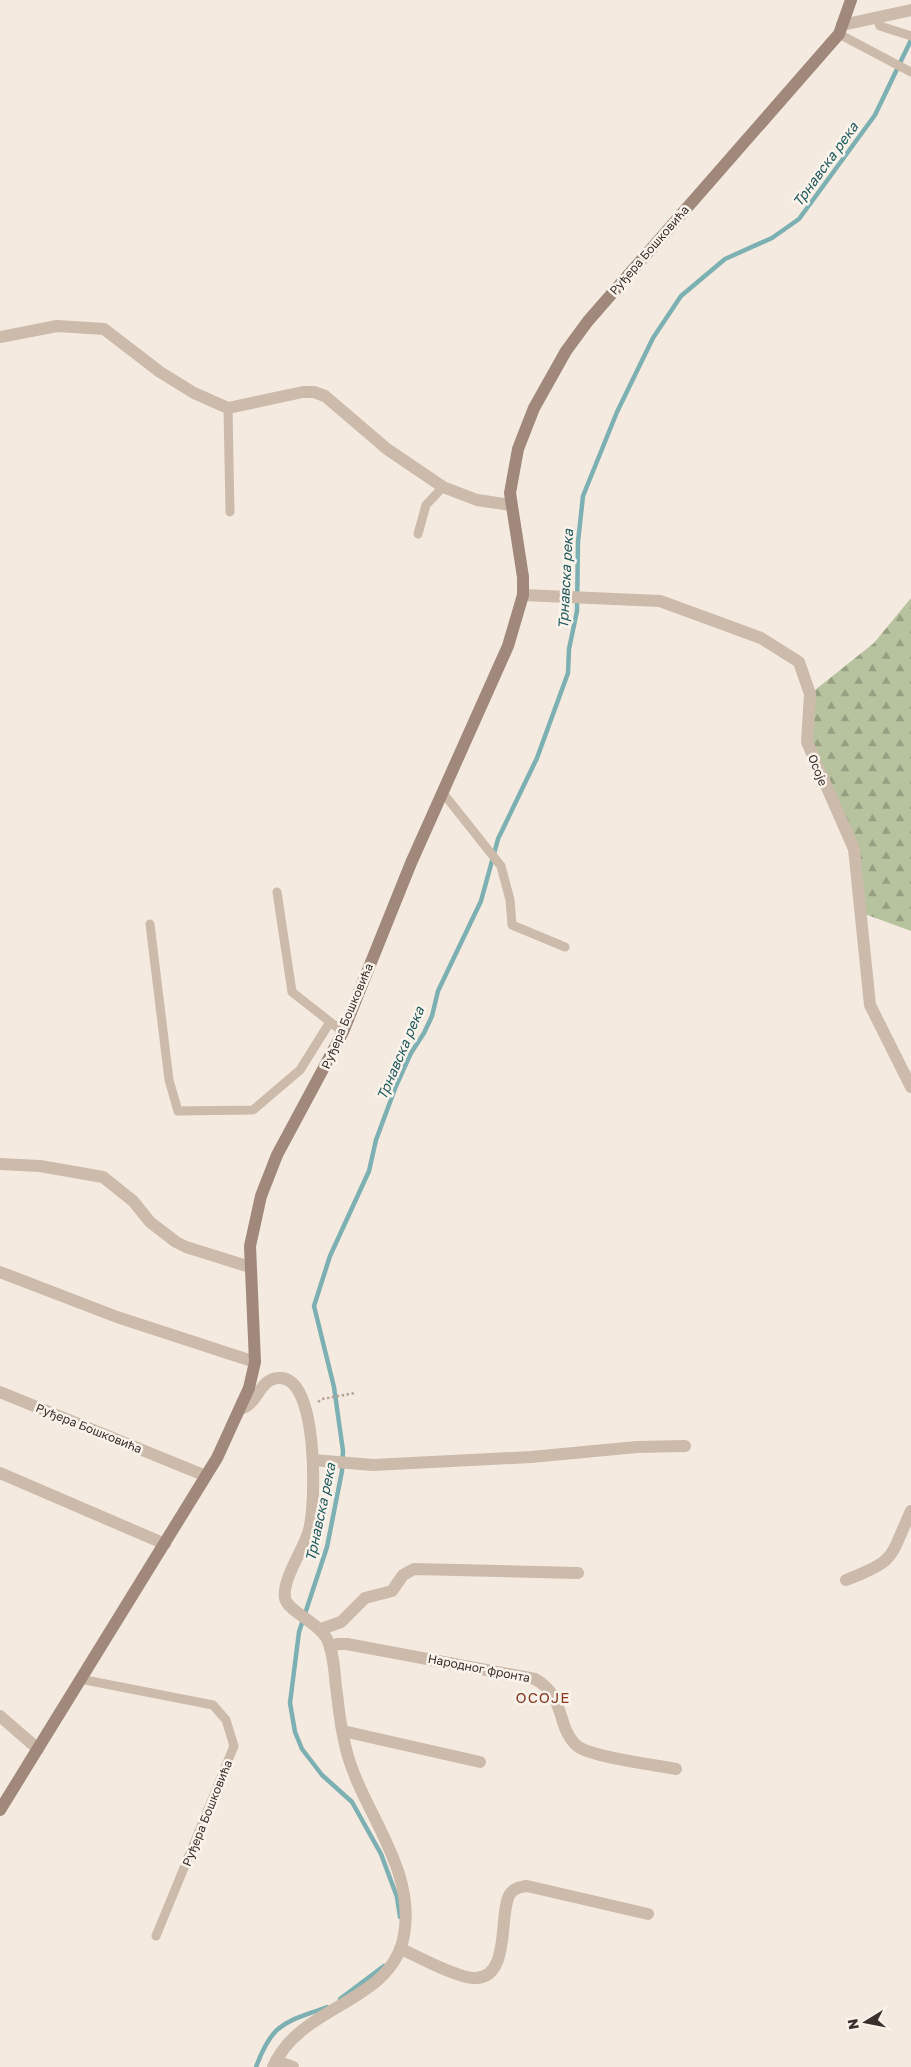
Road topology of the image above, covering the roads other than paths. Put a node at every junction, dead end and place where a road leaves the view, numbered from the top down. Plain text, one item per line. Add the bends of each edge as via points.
1 (851, 0) edge
2 (911, 10) edge
3 (877, 19) junction
4 (841, 30) junction
5 (907, 35) edge
6 (910, 72) edge
7 (0, 337) edge
8 (228, 408) junction
9 (442, 487) junction
10 (511, 505) junction
11 (230, 512) dead end
12 (418, 534) dead end
13 (524, 595) junction
14 (443, 792) junction
15 (278, 892) dead end
16 (150, 924) dead end
17 (565, 947) dead end
18 (330, 1022) junction
19 (343, 1032) junction
20 (911, 1087) edge
21 (0, 1164) edge
22 (250, 1268) junction
23 (0, 1272) edge
24 (255, 1362) junction
25 (0, 1392) edge
26 (240, 1409) junction
27 (685, 1446) dead end
28 (313, 1460) junction
29 (0, 1473) edge
30 (206, 1476) junction
31 (911, 1512) edge
32 (165, 1544) junction
33 (578, 1573) dead end
34 (846, 1580) dead end
35 (318, 1626) junction
36 (330, 1648) junction
37 (80, 1679) junction
38 (0, 1716) edge
39 (343, 1731) junction
40 (38, 1749) junction
41 (480, 1762) dead end
42 (676, 1768) dead end
43 (0, 1810) edge
44 (648, 1914) dead end
45 (156, 1936) dead end
46 (401, 1949) junction
47 (274, 2064) edge
48 (293, 2067) edge

1 - 4 main road, Руђера Бошковића
2 - 3 street
3 - 4 street
3 - 5 lane via 880,26
4 - 6 lane
4 - 10 main road, Руђера Бошковића via 588,321 566,351 534,408 518,449 512,475
7 - 8 street via 58,326 104,329 160,372 194,393
8 - 9 street via 302,392 320,394 387,449
8 - 11 lane
9 - 10 street via 477,500
9 - 12 lane via 426,505
10 - 13 main road, Руђера Бошковића
13 - 14 main road, Руђера Бошковића via 508,646
13 - 20 street, Осоје via 660,601 761,638 799,662 810,694 807,742 854,849 870,1005
14 - 17 lane via 500,865 510,900 512,925
14 - 19 main road, Руђера Бошковића
15 - 18 lane via 292,992
16 - 18 lane, Руђера Бошковића via 168,1080 178,1111 253,1110 300,1070
18 - 19 lane
19 - 22 main road, Руђера Бошковића via 271,1169 252,1232
21 - 22 street via 40,1166 103,1177 133,1200 150,1222 171,1239
22 - 24 main road, Руђера Бошковића
23 - 24 street via 117,1317
24 - 26 main road, Руђера Бошковића
25 - 30 street, Руђера Бошковића
26 - 28 street, Руђера Бошковића via 253,1402 264,1385 274,1378 287,1379 303,1400
26 - 30 main road, Руђера Бошковића
27 - 28 street via 353,1465
28 - 35 street via 311,1520 285,1599 288,1606
29 - 32 street
30 - 32 main road, Руђера Бошковића
31 - 34 street via 889,1558 877,1568
32 - 37 main road, Руђера Бошковића
33 - 35 street via 414,1569 403,1575 392,1591 365,1598 341,1622
35 - 36 street
36 - 39 street
36 - 42 street, Народног фронта via 347,1644 535,1678 554,1695 576,1746 590,1752
37 - 40 main road, Руђера Бошковића
37 - 45 lane, Руђера Бошковића via 212,1705 226,1720 234,1746
38 - 40 street
39 - 41 street
39 - 46 street via 358,1786 403,1886 406,1914
40 - 43 main road, Руђера Бошковића
44 - 46 street via 527,1886 514,1890 508,1899 504,1937 498,1956 491,1970 482,1977 464,1976
46 - 47 street via 375,1983 311,2022 280,2050
47 - 48 street

